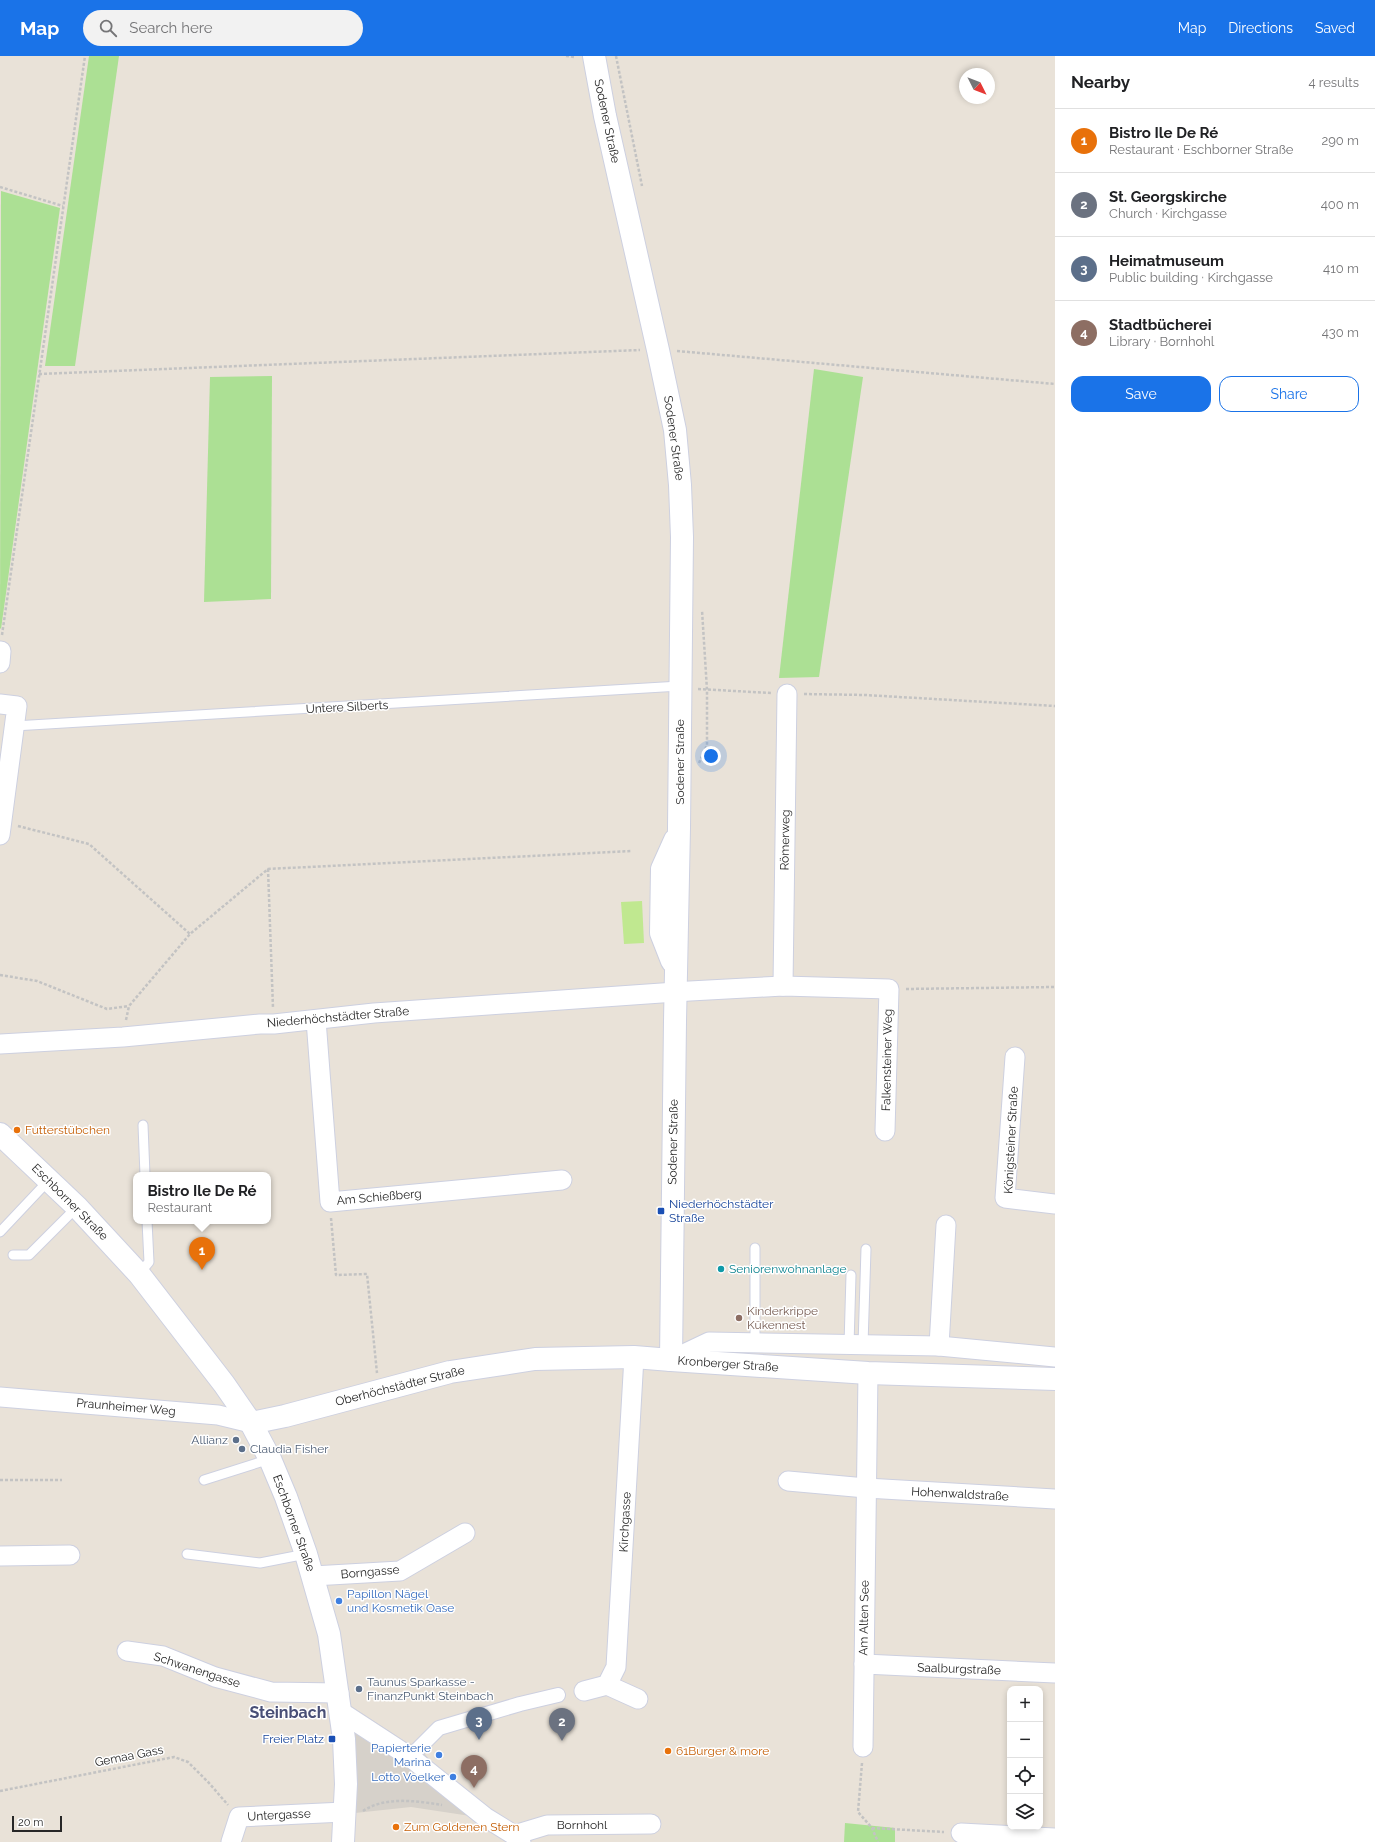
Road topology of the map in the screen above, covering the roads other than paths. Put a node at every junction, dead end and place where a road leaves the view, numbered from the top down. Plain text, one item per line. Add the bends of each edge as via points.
1 (594, 56) edge
2 (680, 686) junction
3 (786, 694) dead end
4 (0, 704) edge
5 (7, 725) edge
6 (1, 828) edge
7 (676, 981) junction
8 (783, 986) junction
9 (889, 989) joint
10 (316, 1020) junction
11 (0, 1044) edge
12 (1016, 1057) dead end
13 (144, 1125) dead end
14 (885, 1131) dead end
15 (0, 1134) edge
16 (145, 1172) edge
17 (49, 1180) junction
18 (562, 1180) dead end
19 (1055, 1204) edge
20 (77, 1207) junction
21 (147, 1224) edge
22 (946, 1226) dead end
23 (0, 1232) edge
24 (755, 1248) dead end
25 (866, 1249) dead end
26 (13, 1255) dead end
27 (139, 1274) junction
28 (851, 1275) dead end
29 (755, 1343) junction
30 (856, 1345) junction
31 (938, 1346) junction
32 (634, 1357) junction
33 (1055, 1357) edge
34 (671, 1360) junction
35 (868, 1373) junction
36 (1055, 1379) edge
37 (0, 1396) edge
38 (251, 1423) junction
39 (270, 1459) junction
40 (204, 1480) dead end
41 (788, 1481) dead end
42 (866, 1488) junction
43 (1055, 1499) edge
44 (465, 1533) dead end
45 (187, 1554) dead end
46 (306, 1554) junction
47 (70, 1555) dead end
48 (0, 1556) edge
49 (313, 1576) junction
50 (127, 1651) dead end
51 (864, 1664) junction
52 (1055, 1673) edge
53 (607, 1685) junction
54 (584, 1691) dead end
55 (558, 1695) dead end
56 (638, 1699) dead end
57 (340, 1702) junction
58 (863, 1747) road end
59 (410, 1756) junction
60 (651, 1824) dead end
61 (344, 1826) edge
62 (961, 1833) road end
63 (1055, 1838) edge
64 (518, 1839) edge
65 (231, 1842) edge

1 - 2 main road, Sodener Straße via 675,430 682,537
2 - 5 lane, Untere Silberts
2 - 7 main road, Sodener Straße
3 - 8 street, Römerweg
4 - 5 street via 17,706
5 - 6 street
7 - 8 street, Niederhöchstädter Straße
7 - 10 street, Niederhöchstädter Straße
7 - 34 main road, Sodener Straße
8 - 9 street, Niederhöchstädter Straße
9 - 14 street, Falkensteiner Weg
10 - 11 street, Niederhöchstädter Straße via 123,1037
10 - 18 street, Am Schießberg via 330,1202
12 - 19 street, Königsteiner Straße via 1006,1198
13 - 16 lane
15 - 17 main road, Eschborner Straße
17 - 20 main road, Eschborner Straße
17 - 23 lane
20 - 26 lane via 29,1255
20 - 27 main road, Eschborner Straße
21 - 27 lane via 149,1262
22 - 31 street
24 - 29 lane
25 - 30 lane
27 - 38 main road, Eschborner Straße
28 - 30 lane
29 - 30 street, Kronberger Straße
29 - 34 street, Kronberger Straße via 708,1342
30 - 31 street, Kronberger Straße
31 - 33 street, Kronberger Straße
32 - 34 main road, Oberhöchstädter Straße
32 - 38 main road, Oberhöchstädter Straße via 535,1359 450,1372
32 - 53 street, Kirchgasse via 616,1667
34 - 35 main road, Kronberger Straße
35 - 36 main road, Kronberger Straße
35 - 42 street, Am Alten See
37 - 38 street, Praunheimer Weg via 218,1415
38 - 39 main road, Eschborner Straße
39 - 40 lane
39 - 46 main road, Eschborner Straße
41 - 42 street
42 - 43 street, Hohenwaldstraße
42 - 51 street, Am Alten See
44 - 49 street, Borngasse via 400,1571
45 - 46 lane via 260,1563
46 - 49 main road, Eschborner Straße
47 - 48 street
49 - 57 main road, Eschborner Straße via 329,1634
50 - 57 street, Schwanengasse via 163,1656 215,1677 272,1692
51 - 52 street, Saalburgstraße
51 - 58 street, Am Alten See
53 - 54 street
53 - 56 street
55 - 59 street via 440,1728
57 - 59 street, Bornhohl
57 - 61 main road, Eschborner Straße via 345,1755
59 - 64 street, Bornhohl via 485,1817
60 - 64 street, Bornhohl via 547,1825
61 - 65 street, Untergasse via 239,1817
62 - 63 street

